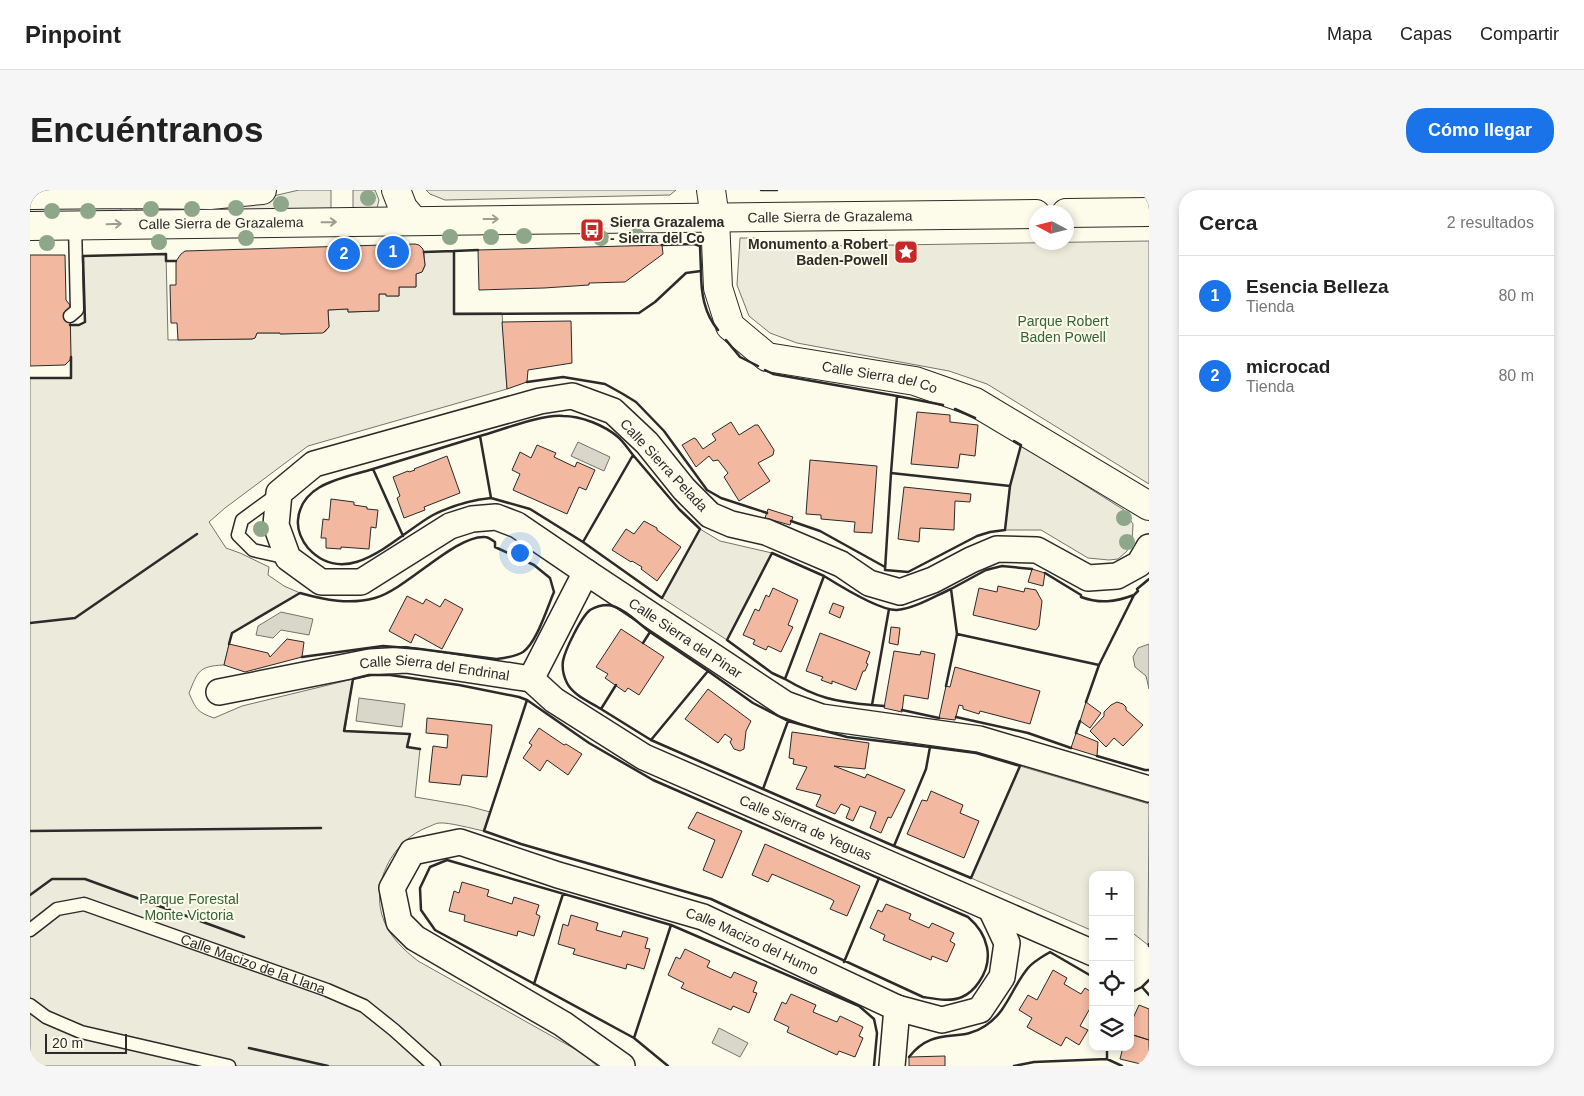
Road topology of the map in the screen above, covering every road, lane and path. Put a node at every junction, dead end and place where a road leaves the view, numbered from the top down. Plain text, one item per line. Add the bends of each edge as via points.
1 (262, 190) edge
2 (396, 190) edge
3 (711, 190) edge
4 (30, 195) edge
5 (1149, 212) edge
6 (1074, 213) edge
7 (1029, 214) edge
8 (715, 218) junction
9 (414, 221) junction
10 (75, 225) junction
11 (30, 226) edge
12 (70, 316) dead end
13 (279, 493) junction
14 (1149, 506) edge
15 (1149, 547) edge
16 (288, 558) junction
17 (586, 572) junction
18 (531, 679) junction
19 (219, 692) dead end
20 (1149, 789) edge
21 (991, 909) junction
22 (30, 930) edge
23 (1089, 951) edge
24 (30, 1005) edge
25 (897, 1008) junction
26 (229, 1066) edge
27 (434, 1066) edge
28 (622, 1066) edge
29 (892, 1066) edge

1 - 4 street, Calle Sierra de Grazalema via 210,195
2 - 9 street via 403,208
3 - 8 street, Calle Sierra del Co
5 - 6 street
7 - 8 street, Calle Sierra de Grazalema
9 -> 8 street, Calle Sierra de Grazalema
8 - 14 street, Calle Sierra del Co via 718,288 730,326 767,357 915,381 975,402
10 -> 9 street, Calle Sierra de Grazalema
10 - 11 street, Calle Sierra de Grazalema
10 - 12 lane via 77,310
13 - 15 street, Calle Sierra Pelada via 314,464 540,401 572,396 613,411 647,443 710,515 774,536 841,564 869,583 900,592 997,549 1037,550 1088,578 1117,576 1139,564
13 - 16 street via 276,524
13 - 16 lane via 242,520 238,535 253,550
16 - 17 street, Calle Sierra del Pinar via 321,582 361,582 450,526 472,519 496,517 517,524
17 - 18 street
17 - 20 street, Calle Sierra del Pinar via 785,704 821,717 979,739
18 - 19 street, Calle Sierra del Endrinal via 406,660 370,662
18 - 21 street, Calle Sierra de Yeguas via 554,700 644,757
21 - 23 street, Calle Sierra de Yeguas
21 - 25 street, Calle Macizo del Humo via 1007,944 1002,977 980,1010 942,1020
22 - 27 lane, Calle Macizo de la Llana via 58,909 84,904 364,1006
24 - 26 lane via 46,1018 81,1032
25 - 28 street, Calle Macizo del Humo via 703,917 558,875 460,842 412,852 392,888 398,922 415,938 563,1024
25 - 29 street

